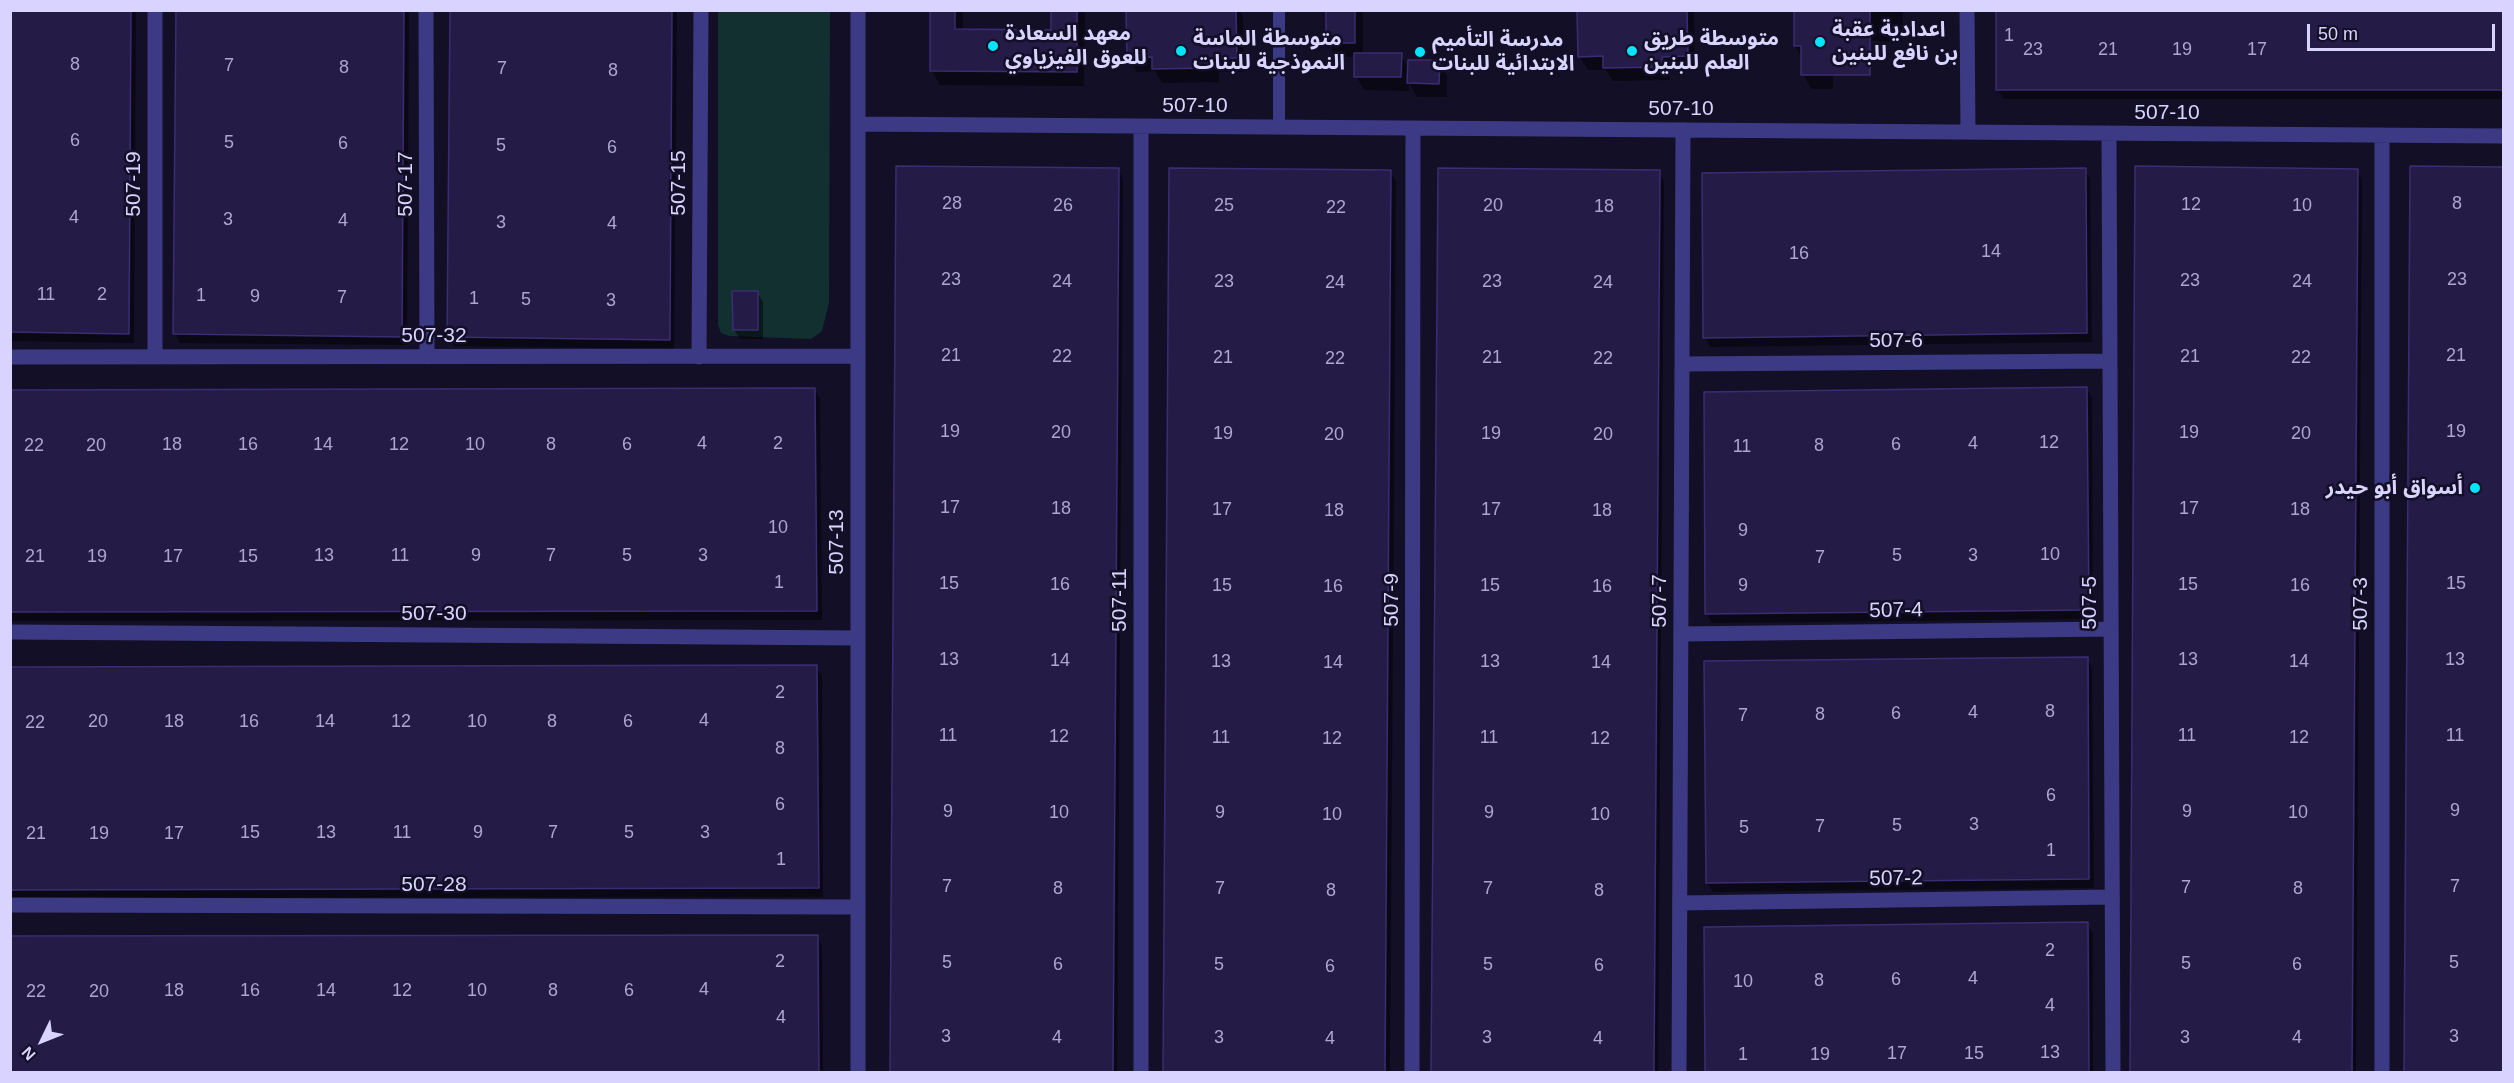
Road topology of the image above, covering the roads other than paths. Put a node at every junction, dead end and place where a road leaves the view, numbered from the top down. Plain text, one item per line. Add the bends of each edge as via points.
1 (155, 10) edge
2 (426, 10) edge
3 (701, 10) edge
4 (858, 10) edge
5 (1279, 10) edge
6 (1967, 10) edge
7 (858, 124) junction
8 (1141, 127) junction
9 (1279, 128) junction
10 (1413, 129) junction
11 (1683, 130) junction
12 (1968, 132) junction
13 (2109, 134) junction
14 (2382, 135) junction
15 (2504, 136) edge
16 (858, 356) junction
17 (10, 357) edge
18 (155, 357) junction
19 (427, 357) junction
20 (699, 357) junction
21 (2110, 361) junction
22 (1682, 364) junction
23 (2111, 629) junction
24 (10, 632) edge
25 (1681, 634) junction
26 (858, 638) junction
27 (2112, 897) junction
28 (1680, 903) junction
29 (10, 905) edge
30 (858, 907) junction
31 (858, 1072) edge
32 (1141, 1072) edge
33 (1412, 1072) edge
34 (1679, 1072) edge
35 (2113, 1072) edge
36 (2382, 1072) edge

1 - 18 street, 507-19
2 - 19 street, 507-17
3 - 20 street, 507-15
4 - 7 street, 507-13
5 - 9 lane
6 - 12 street
7 - 8 street, 507-10
7 - 16 street, 507-13
8 - 9 street, 507-10
8 - 32 street, 507-11
9 - 10 street, 507-10
10 - 11 street, 507-10
10 - 33 street, 507-9
11 - 12 street, 507-10
11 - 22 street, 507-7
12 - 13 street, 507-10
13 - 14 street, 507-10
13 - 21 street, 507-5
14 - 15 street, 507-10
14 - 36 street, 507-3
16 - 20 street, 507-32
16 - 26 street, 507-13
17 - 18 street, 507-32
18 - 19 street, 507-32
19 - 20 street, 507-32
21 - 22 street, 507-6
21 - 23 street, 507-5
22 - 25 street, 507-7
23 - 25 street, 507-4
23 - 27 street, 507-5
24 - 26 street, 507-30
25 - 28 street, 507-7
26 - 30 street, 507-13
27 - 28 street, 507-2
27 - 35 street, 507-5
28 - 34 street, 507-7
29 - 30 street, 507-28
30 - 31 street, 507-13

